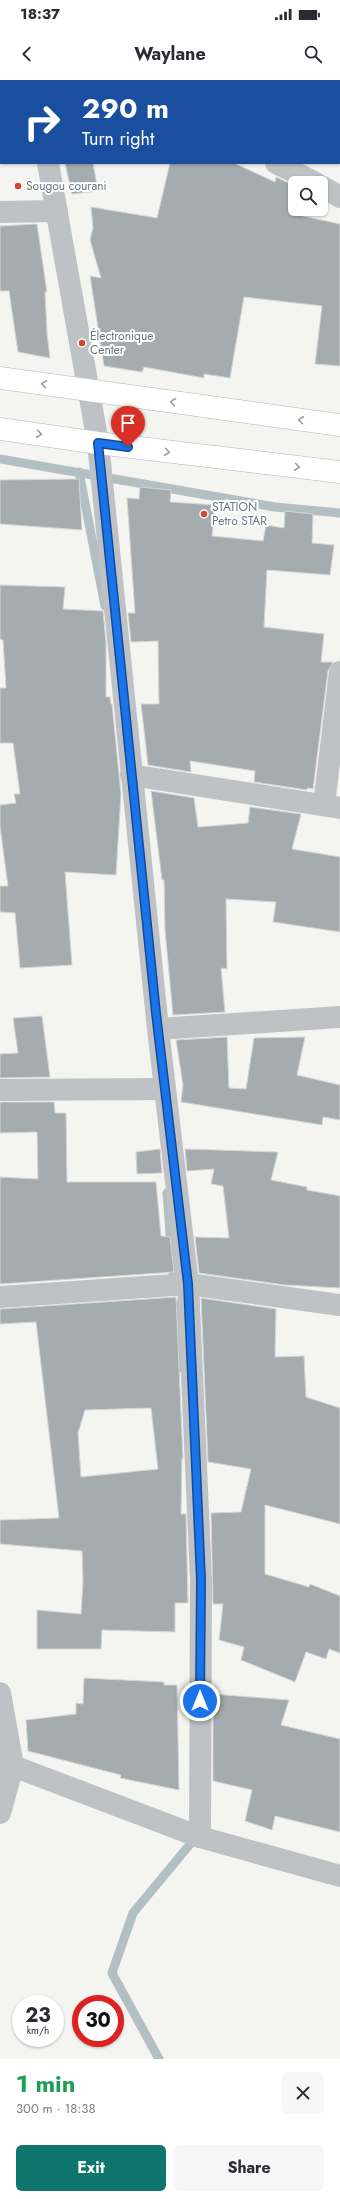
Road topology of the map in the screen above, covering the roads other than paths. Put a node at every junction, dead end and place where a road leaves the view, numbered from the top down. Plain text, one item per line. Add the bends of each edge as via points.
1 (48, 164) edge
2 (278, 164) edge
3 (302, 176) edge
4 (328, 190) edge
5 (340, 197) edge
6 (0, 212) edge
7 (57, 212) junction
8 (0, 378) edge
9 (87, 390) junction
10 (340, 425) edge
11 (0, 429) edge
12 (98, 443) junction
13 (340, 472) edge
14 (340, 672) edge
15 (131, 775) junction
16 (332, 807) edge
17 (340, 1017) edge
18 (158, 1029) junction
19 (165, 1089) junction
20 (0, 1090) edge
21 (188, 1284) junction
22 (0, 1297) edge
23 (340, 1306) edge
24 (0, 1693) edge
25 (6, 1765) edge
26 (0, 1813) edge
27 (200, 1837) junction
28 (340, 1876) edge

1 - 7 street
2 - 3 street
4 - 5 street
6 - 7 street
7 - 9 street
9 -> 8 main road
10 -> 9 main road
9 - 12 street
11 -> 12 main road
12 -> 13 main road
12 - 15 street
14 - 16 street
15 - 16 street
15 - 18 street
17 - 18 street
18 - 19 street
19 - 20 street
19 - 21 street
21 - 22 street
21 - 23 street
21 - 27 street via 201,1580
24 - 25 street
25 - 26 street
25 - 27 street
27 - 28 street

